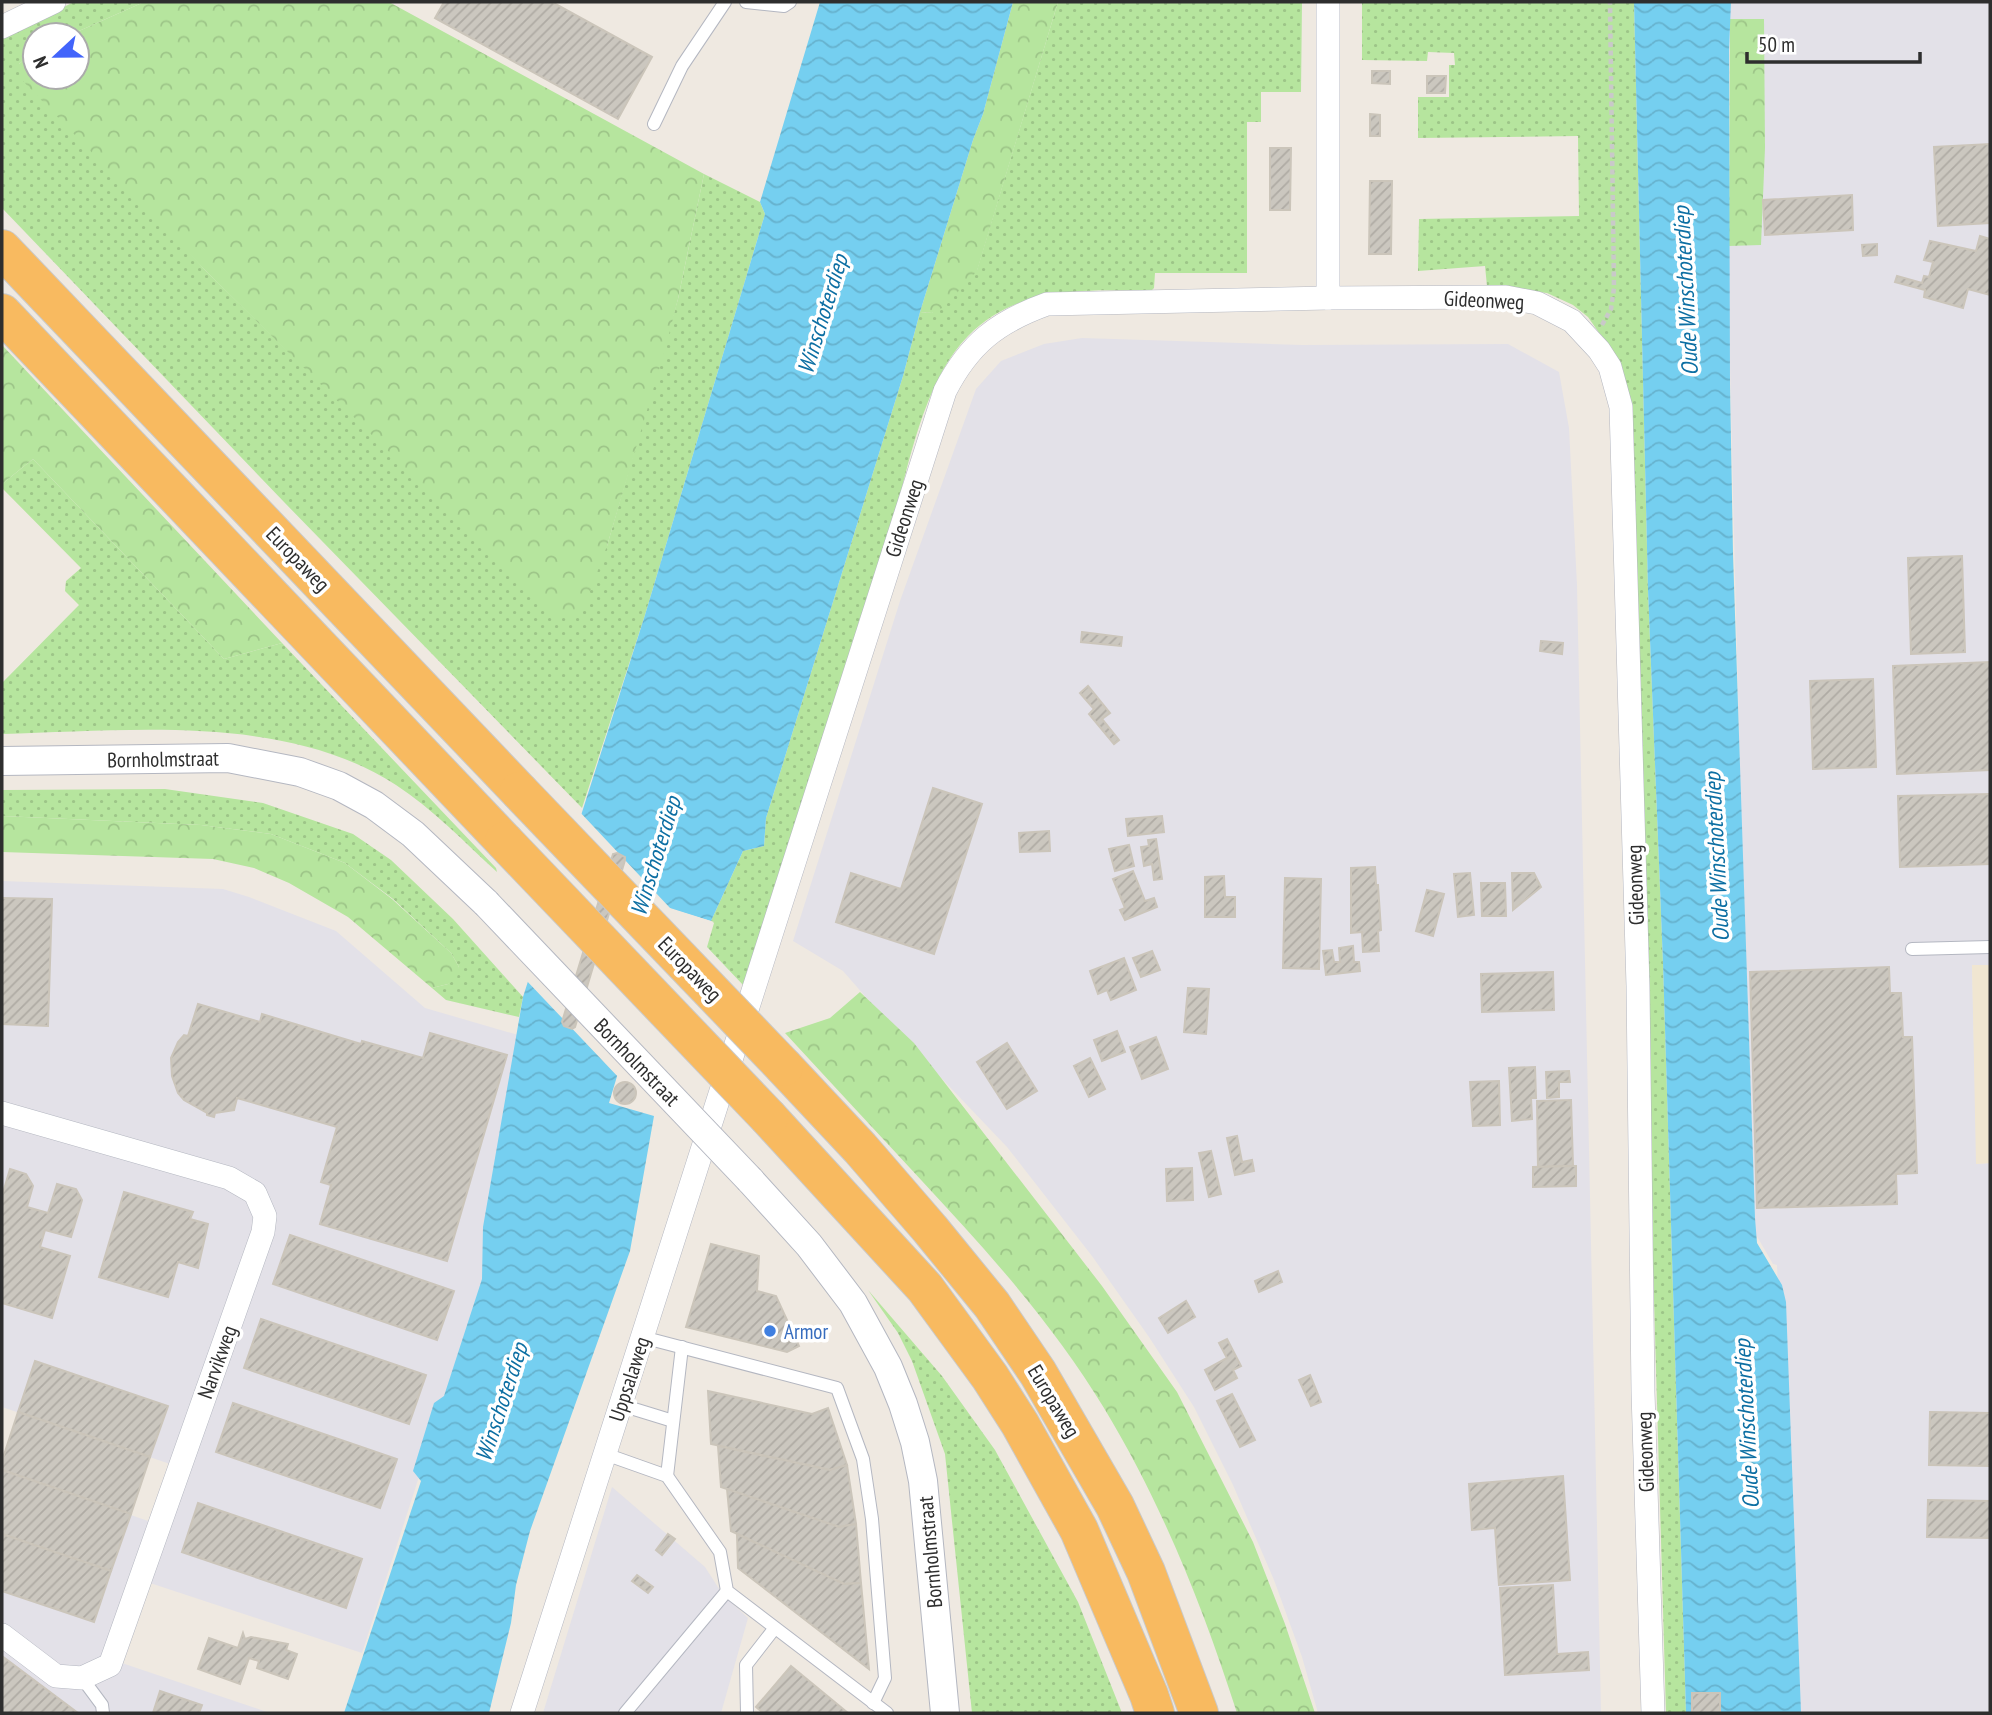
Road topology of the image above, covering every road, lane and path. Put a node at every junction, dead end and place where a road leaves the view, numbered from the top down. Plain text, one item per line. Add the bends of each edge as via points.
1 (54, 2) edge
2 (724, 2) edge
3 (746, 2) edge
4 (790, 2) edge
5 (1328, 2) edge
6 (1611, 2) edge
7 (2, 27) edge
8 (654, 124) dead end
9 (2, 249) edge
10 (1328, 298) junction
11 (2, 313) edge
12 (1589, 338) junction
13 (2, 761) edge
14 (1990, 947) edge
15 (1912, 949) dead end
16 (736, 1045) joint
17 (2, 1113) edge
18 (642, 1337) junction
19 (682, 1348) junction
20 (621, 1405) junction
21 (673, 1421) junction
22 (605, 1454) junction
23 (667, 1476) junction
24 (727, 1591) junction
25 (774, 1629) junction
26 (2, 1635) edge
27 (82, 1678) junction
28 (873, 1703) junction
29 (103, 1713) edge
30 (522, 1713) edge
31 (625, 1713) edge
32 (747, 1713) edge
33 (887, 1713) edge
34 (946, 1713) edge
35 (1155, 1713) edge
36 (1199, 1713) edge
37 (1653, 1713) edge

1 - 7 street
2 - 8 lane via 682,66
3 - 4 lane via 784,6
5 - 10 street
6 - 12 path via 1614,299 1606,320
9 - 36 highway, Europaweg, bridge via 784,1067 930,1229 992,1305 1038,1373 1115,1506 1146,1572
10 - 12 street, Gideonweg via 1506,297 1555,310
10 - 16 street, Gideonweg via 1047,304 1001,325 965,358 945,391
11 - 35 highway, Europaweg, bridge via 925,1287 1020,1424 1079,1530
12 - 37 street, Gideonweg via 1610,368 1621,407
13 - 34 street, Bornholmstraat, bridge via 228,758 300,772 374,805 413,834 486,903 750,1180 833,1273 872,1334 902,1404 923,1481
14 - 15 lane
16 - 18 street, Uppsalaweg
17 - 27 street, Narvikweg via 229,1178 256,1193 265,1216 110,1665
18 - 19 lane
18 - 20 street, Uppsalaweg
19 - 21 lane
19 - 28 lane via 837,1388 863,1459 872,1519 885,1678
20 - 21 lane
20 - 22 street, Uppsalaweg
21 - 23 lane
22 - 23 lane
22 - 30 street, Uppsalaweg
23 - 24 lane via 720,1552
24 - 25 lane
24 - 31 lane
25 - 28 lane
25 - 32 lane via 746,1665
26 - 27 street via 56,1676
27 - 29 lane
28 - 33 lane

